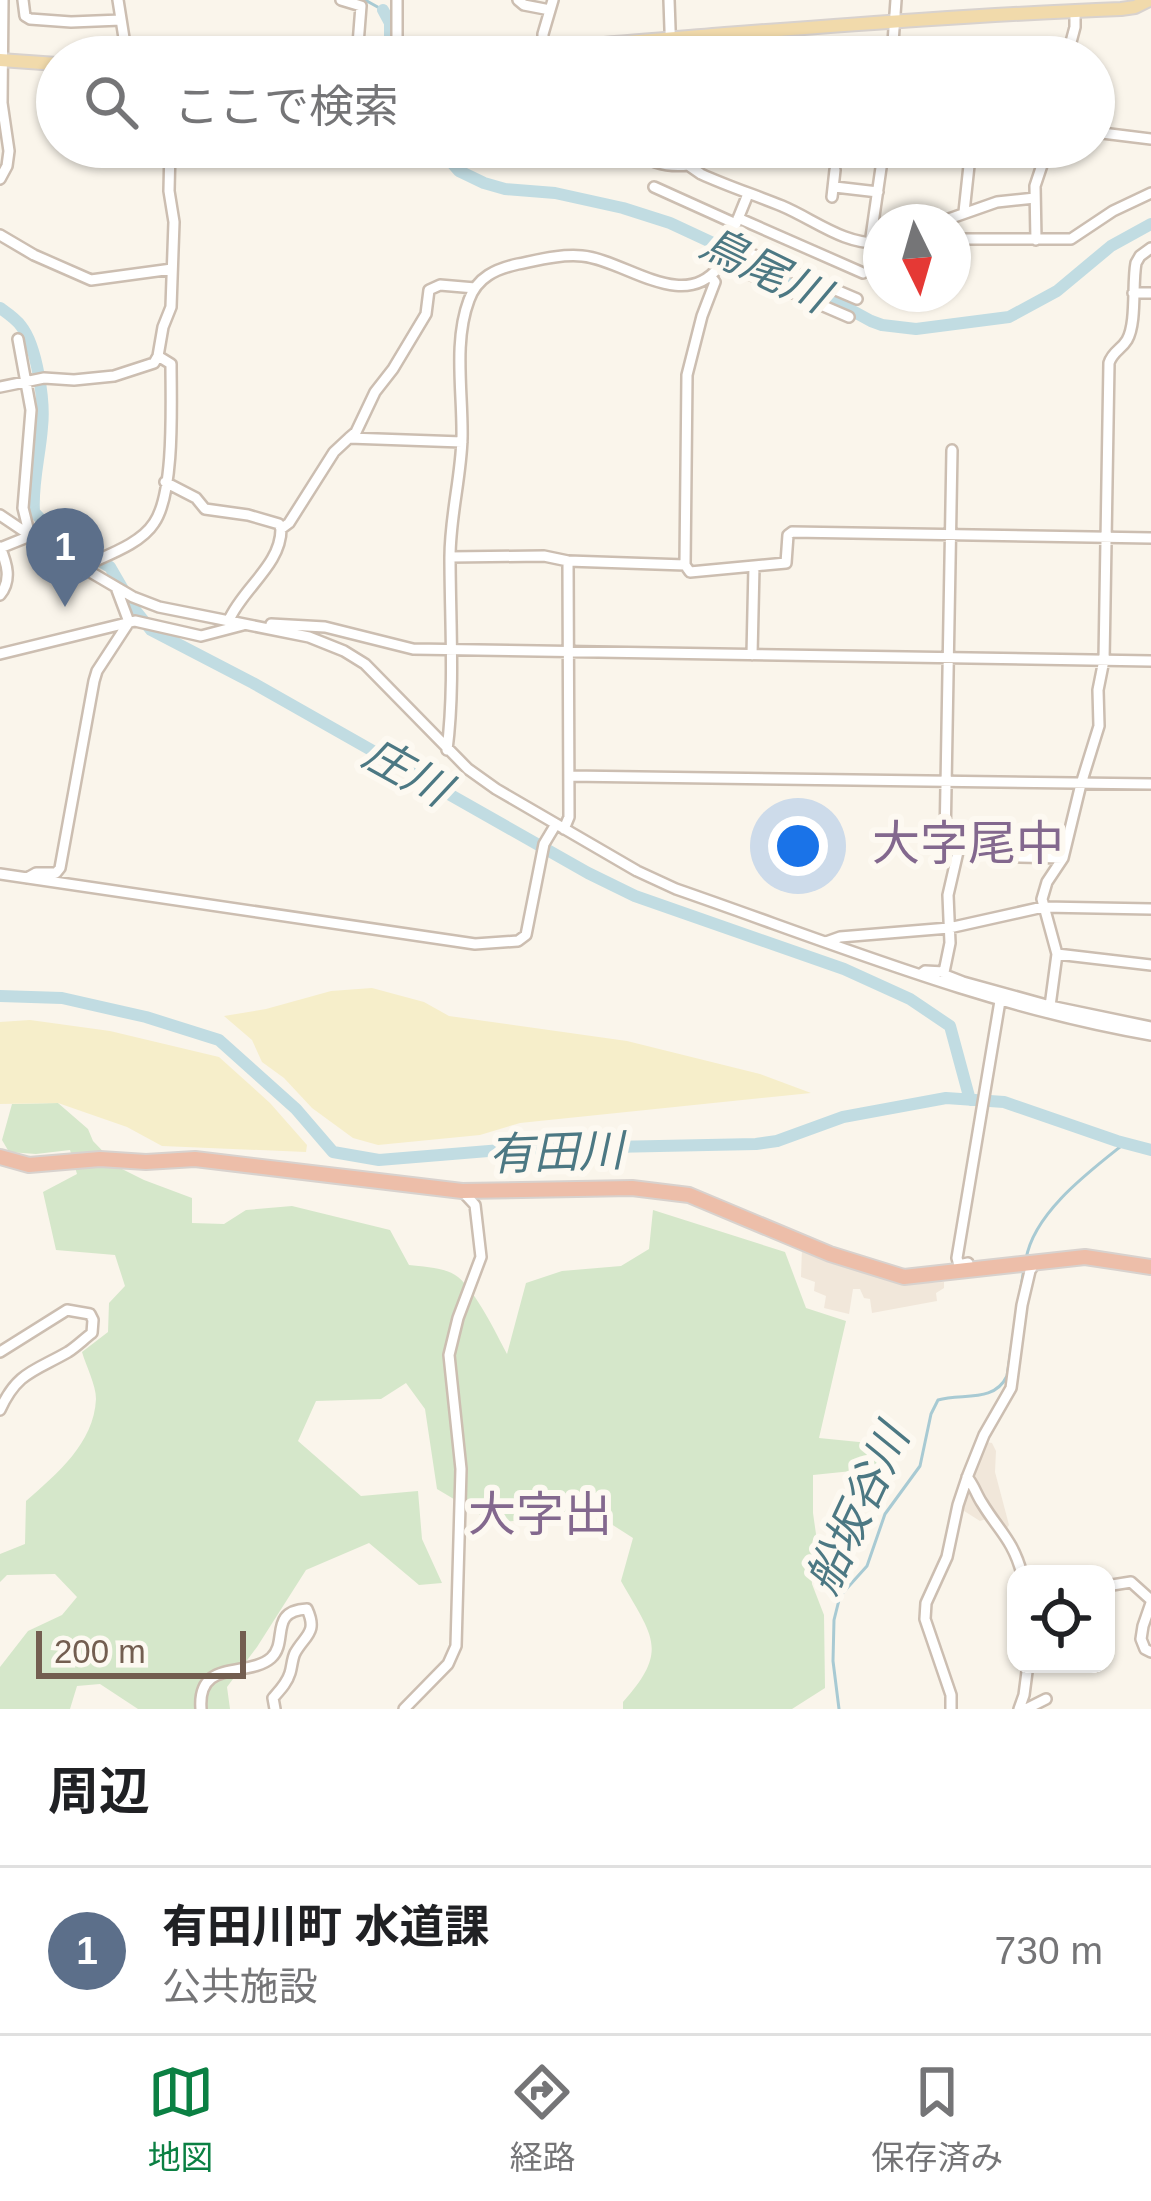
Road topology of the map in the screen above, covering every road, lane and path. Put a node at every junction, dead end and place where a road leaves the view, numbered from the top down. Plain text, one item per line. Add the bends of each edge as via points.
1 (4, 0) edge
2 (23, 0) edge
3 (118, 0) edge
4 (341, 0) edge
5 (397, 0) edge
6 (518, 0) edge
7 (669, 0) edge
8 (896, 0) edge
9 (1149, 3) edge
10 (551, 5) edge
11 (1099, 5) edge
12 (1075, 11) junction
13 (121, 20) junction
14 (897, 21) junction
15 (124, 36) edge
16 (359, 36) edge
17 (397, 36) edge
18 (543, 36) edge
19 (670, 36) edge
20 (708, 36) edge
21 (895, 36) edge
22 (1073, 36) edge
23 (2, 60) edge
24 (36, 62) edge
25 (1115, 135) edge
26 (1151, 139) edge
27 (170, 168) edge
28 (692, 168) edge
29 (881, 168) edge
30 (968, 168) edge
31 (1040, 168) edge
32 (836, 170) dead end
33 (0, 179) edge
34 (654, 187) dead end
35 (878, 192) junction
36 (1151, 193) edge
37 (748, 194) junction
38 (1035, 198) junction
39 (877, 204) edge
40 (965, 204) edge
41 (971, 210) edge
42 (737, 221) junction
43 (813, 223) junction
44 (0, 235) edge
45 (971, 239) edge
46 (863, 240) edge
47 (1036, 240) junction
48 (728, 243) junction
49 (802, 247) junction
50 (1151, 248) edge
51 (722, 260) junction
52 (863, 262) edge
53 (172, 269) junction
54 (790, 270) junction
55 (711, 277) junction
56 (475, 288) junction
57 (1133, 293) junction
58 (1151, 293) edge
59 (857, 299) dead end
60 (849, 317) dead end
61 (18, 338) dead end
62 (158, 356) junction
63 (28, 380) junction
64 (0, 387) edge
65 (349, 438) junction
66 (462, 442) junction
67 (952, 450) dead end
68 (165, 482) junction
69 (0, 515) edge
70 (281, 529) junction
71 (30, 536) junction
72 (950, 536) junction
73 (1106, 537) junction
74 (1151, 538) edge
75 (0, 548) edge
76 (450, 556) junction
77 (568, 561) junction
78 (685, 565) junction
79 (754, 566) junction
80 (82, 567) junction
81 (117, 590) junction
82 (0, 596) edge
83 (229, 620) junction
84 (129, 622) junction
85 (248, 624) junction
86 (326, 627) junction
87 (320, 642) junction
88 (452, 650) junction
89 (570, 652) junction
90 (0, 654) edge
91 (752, 655) junction
92 (948, 658) junction
93 (1104, 660) junction
94 (1151, 661) edge
95 (446, 750) junction
96 (569, 776) junction
97 (946, 780) junction
98 (1081, 784) junction
99 (1151, 784) edge
100 (560, 826) junction
101 (960, 843) junction
102 (1063, 858) junction
103 (0, 874) edge
104 (27, 878) junction
105 (1043, 907) junction
106 (1151, 909) edge
107 (949, 928) junction
108 (826, 942) junction
109 (1057, 954) junction
110 (1151, 965) edge
111 (944, 971) junction
112 (921, 974) junction
113 (1000, 1004) junction
114 (1050, 1006) junction
115 (1076, 1021) junction
116 (1151, 1031) edge
117 (0, 1157) edge
118 (462, 1191) junction
119 (1036, 1261) junction
120 (1000, 1266) junction
121 (1151, 1267) edge
122 (0, 1352) edge
123 (0, 1410) edge
124 (967, 1477) junction
125 (1019, 1565) edge
126 (1115, 1585) edge
127 (1151, 1601) edge
128 (1151, 1652) edge
129 (1027, 1673) edge
130 (1046, 1699) dead end
131 (201, 1709) edge
132 (275, 1709) edge
133 (404, 1709) edge
134 (951, 1709) edge
135 (1023, 1709) edge

1 - 23 street
2 - 13 street via 30,19
3 - 13 street
4 - 16 street via 361,6
5 - 17 street
6 - 10 street
7 - 19 street
8 - 14 street
9 - 11 main road
10 - 18 street
11 - 12 main road
12 - 14 main road
12 - 22 street
13 - 15 street
14 - 20 main road
14 - 21 street
23 - 24 main road
23 - 33 street via 10,151
25 - 26 street
27 - 53 street
28 - 37 street
29 - 35 street
30 - 40 street
31 - 38 street
32 - 35 street via 834,192
34 - 42 street
35 - 39 street
36 - 47 street via 1076,237
37 - 42 street
37 - 43 street
38 - 41 street
38 - 47 street
42 - 48 street
42 - 49 street
43 - 46 street
43 - 49 street
44 - 53 street via 91,280
45 - 47 street
48 - 51 street
48 - 54 street
49 - 52 street via 860,272
49 - 54 street
50 - 57 street via 1136,262
51 - 55 street
51 - 60 street
53 - 62 street
54 - 59 street
55 - 56 street via 676,286 575,256 503,268
55 - 78 street via 687,375
56 - 65 street via 429,290 426,314
56 - 66 street via 461,355
57 - 58 street
57 - 73 street via 1130,334 1109,363
61 - 63 street
62 - 63 street via 115,376
62 - 68 street via 171,364
63 - 64 street
63 - 71 street via 23,508
65 - 66 street
65 - 70 street
66 - 76 street
67 - 72 street
68 - 70 street via 205,509 248,514
68 - 80 street via 161,508 144,534
69 - 71 street
70 - 83 street via 273,559
71 - 75 street
71 - 80 street
72 - 73 street
72 - 79 street via 792,532 786,563
72 - 92 street
73 - 74 street
73 - 93 street
75 - 82 street via 8,575
76 - 77 street
76 - 88 street
77 - 78 street
77 - 89 street
78 - 79 street via 690,572
79 - 91 street
80 - 81 street
81 - 83 street
81 - 84 street
83 - 85 street
84 - 85 street via 202,636
84 - 90 street
84 - 104 street via 94,681 60,868
85 - 86 street
85 - 87 street
86 - 87 street via 315,631
86 - 88 street via 413,649
87 - 95 street via 365,664
88 - 89 street
88 - 95 street
89 - 91 street
89 - 96 street
91 - 92 street
92 - 93 street
92 - 97 street
93 - 94 street
93 - 98 street via 1099,726
95 - 100 street
96 - 97 street
96 - 100 street via 569,817
97 - 98 street
97 - 101 street via 945,842
98 - 99 street
98 - 102 street
100 - 104 street via 544,844 518,941 476,944
100 - 108 street via 676,889
101 - 102 street via 992,841 1020,857
101 - 107 street
102 - 105 street
103 - 104 street
105 - 106 street
105 - 107 street
105 - 109 street
107 - 108 street
107 - 111 street
108 - 112 street
109 - 110 street
109 - 114 street
111 - 112 street
111 - 114 street
112 - 113 street
113 - 115 street
113 - 120 street via 958,1258
114 - 115 street
114 - 116 street
115 - 116 street
117 - 118 highway via 28,1165 196,1159
118 - 120 highway via 665,1191 904,1277
118 - 133 street via 476,1205 481,1257 449,1355 461,1469 456,1646
119 - 120 highway
119 - 121 highway via 1085,1257
119 - 124 street via 1011,1388
122 - 123 street via 67,1310 93,1320 92,1333 70,1352 16,1381
124 - 125 street
124 - 134 street via 926,1603
126 - 127 street via 1131,1582
127 - 128 street via 1142,1640
129 - 135 street
130 - 135 street
131 - 132 street via 207,1684 270,1659 284,1620 307,1609 307,1642 273,1698

